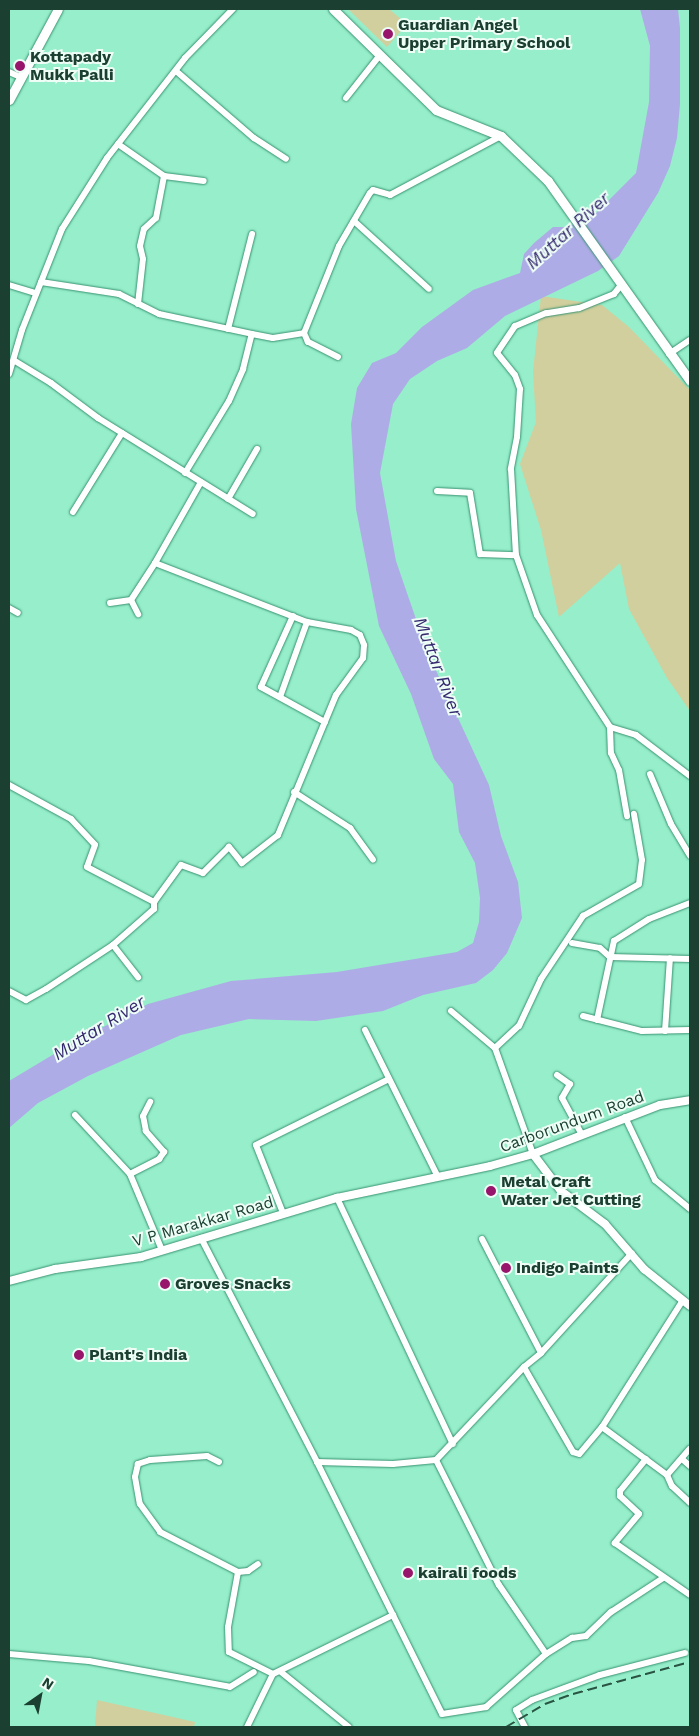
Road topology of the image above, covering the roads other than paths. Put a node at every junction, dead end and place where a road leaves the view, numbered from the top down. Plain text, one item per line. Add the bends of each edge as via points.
1 (58, 9) edge
2 (233, 9) edge
3 (333, 9) edge
4 (380, 55) junction
5 (176, 71) junction
6 (9, 72) edge
7 (20, 77) junction
8 (346, 98) dead end
9 (9, 100) edge
10 (500, 136) junction
11 (118, 144) junction
12 (286, 159) dead end
13 (164, 176) junction
14 (204, 181) dead end
15 (354, 221) junction
16 (252, 234) dead end
17 (42, 282) junction
18 (622, 284) junction
19 (9, 286) edge
20 (430, 290) dead end
21 (36, 293) junction
22 (138, 304) junction
23 (228, 329) junction
24 (304, 333) junction
25 (252, 334) junction
26 (690, 340) edge
27 (669, 354) junction
28 (338, 357) dead end
29 (14, 361) junction
30 (9, 374) edge
31 (690, 381) edge
32 (122, 433) junction
33 (257, 449) dead end
34 (185, 472) junction
35 (201, 482) junction
36 (437, 491) dead end
37 (228, 499) junction
38 (73, 512) dead end
39 (253, 514) dead end
40 (516, 555) junction
41 (155, 563) junction
42 (131, 600) junction
43 (110, 603) dead end
44 (9, 608) edge
45 (18, 613) dead end
46 (138, 614) dead end
47 (293, 616) junction
48 (307, 622) junction
49 (280, 697) junction
50 (325, 722) junction
51 (610, 727) junction
52 (650, 774) dead end
53 (690, 776) edge
54 (9, 785) edge
55 (294, 792) junction
56 (690, 856) edge
57 (373, 860) dead end
58 (154, 902) junction
59 (690, 902) edge
60 (572, 943) dead end
61 (113, 945) junction
62 (610, 957) junction
63 (670, 958) junction
64 (690, 959) edge
65 (138, 977) dead end
66 (9, 990) edge
67 (451, 1011) dead end
68 (583, 1016) dead end
69 (597, 1020) junction
70 (365, 1030) dead end
71 (690, 1030) edge
72 (665, 1031) junction
73 (495, 1048) junction
74 (557, 1075) dead end
75 (389, 1078) junction
76 (690, 1100) edge
77 (150, 1102) dead end
78 (75, 1115) dead end
79 (625, 1117) junction
80 (582, 1135) junction
81 (533, 1154) junction
82 (130, 1174) junction
83 (437, 1175) junction
84 (375, 1189) joint
85 (337, 1198) junction
86 (690, 1209) edge
87 (282, 1213) junction
88 (201, 1238) junction
89 (482, 1239) dead end
90 (162, 1250) junction
91 (632, 1253) junction
92 (9, 1281) edge
93 (683, 1300) junction
94 (690, 1306) edge
95 (540, 1353) junction
96 (524, 1367) junction
97 (602, 1427) junction
98 (453, 1444) junction
99 (690, 1449) edge
100 (646, 1459) junction
101 (682, 1459) junction
102 (436, 1460) junction
103 (219, 1462) dead end
104 (317, 1462) junction
105 (690, 1466) edge
106 (667, 1475) junction
107 (690, 1503) edge
108 (258, 1564) dead end
109 (238, 1572) junction
110 (663, 1578) junction
111 (690, 1595) edge
112 (393, 1615) junction
113 (685, 1653) dead end
114 (9, 1654) edge
115 (546, 1654) junction
116 (254, 1672) dead end
117 (281, 1672) junction
118 (273, 1674) junction
119 (247, 1727) edge
120 (349, 1727) edge
121 (525, 1727) edge

1 - 7 main road
2 - 5 street
3 - 4 main road
4 - 8 street
4 - 10 main road via 436,110
5 - 11 street
5 - 12 street via 254,138
6 - 7 street
7 - 9 main road
10 - 15 street via 390,195 373,190
10 - 18 main road via 548,181
11 - 13 street
11 - 17 street via 62,229
13 - 14 street
13 - 22 street via 156,218 144,229 140,246 143,259
15 - 20 street
15 - 24 street via 339,246
16 - 23 street
17 - 21 street
17 - 22 street via 119,294
18 - 27 main road
18 - 40 street via 614,294 579,308 546,313 515,326 497,353 515,375 520,389 518,437 512,469
19 - 21 street
21 - 29 street
22 - 23 street via 159,314
23 - 25 street
24 - 25 street via 273,338
24 - 28 street via 308,342
25 - 34 street via 243,369 229,401
26 - 27 street
27 - 31 main road
29 - 30 street
29 - 32 street
32 - 34 street
32 - 38 street
33 - 37 street
34 - 35 street
35 - 37 street
35 - 41 street
36 - 40 street via 470,493 480,554
37 - 39 street
40 - 51 street via 537,615
41 - 42 street
41 - 47 street
42 - 43 street
42 - 46 street
44 - 45 street
47 - 48 street
47 - 49 street via 261,687
48 - 49 street
48 - 50 street via 351,630 360,635 364,645 363,658 336,695
49 - 50 street
50 - 55 street
51 - 53 street via 636,735
51 - 73 street via 611,753 642,860 639,884 583,916 541,979 519,1026
52 - 56 street via 671,824
54 - 58 street via 71,819 95,845 88,867
55 - 57 street via 350,828
55 - 58 street via 284,825 258,852 242,863 229,847 203,873 181,865
58 - 61 street via 154,909
59 - 62 street via 623,933 614,941
60 - 62 street via 600,948
61 - 65 street
61 - 66 street via 26,1000
62 - 63 street
62 - 69 street
63 - 64 street
63 - 72 street
67 - 73 street
68 - 69 street
69 - 72 street via 642,1031
70 - 75 street
71 - 72 street
73 - 81 street
74 - 80 street via 570,1084 562,1098
75 - 83 street
75 - 87 street via 256,1145
76 - 79 street, Carborundum Road via 660,1105
77 - 82 street via 143,1116 146,1131 164,1152
78 - 82 street
79 - 80 street, Carborundum Road
79 - 86 street via 644,1162 660,1187
80 - 81 street, Carborundum Road
81 - 83 street, Carborundum Road via 490,1166
81 - 91 street via 561,1191 605,1224
82 - 90 street
83 - 84 street, Carborundum Road
84 - 85 street, V P Marakkar Road
85 - 87 street, V P Marakkar Road
85 - 98 street
87 - 88 street, V P Marakkar Road
88 - 90 street, V P Marakkar Road
88 - 104 street
89 - 95 street
90 - 92 street, V P Marakkar Road via 141,1257 55,1269
91 - 93 street via 644,1269
91 - 95 street
93 - 94 street
93 - 97 street
95 - 96 street
96 - 97 street via 574,1452 579,1454
96 - 98 street
97 - 100 street
98 - 102 street
99 - 101 street
100 - 106 street
100 - 110 street via 620,1491 623,1499 639,1510 638,1517 615,1543
101 - 105 street
101 - 106 street
102 - 104 street via 393,1464
102 - 115 street via 499,1585
103 - 109 street via 207,1456 150,1460 136,1468 136,1490 144,1511 160,1532
104 - 112 street
106 - 107 street via 672,1486
108 - 109 street via 248,1571
109 - 118 street via 228,1627 229,1652
110 - 111 street
110 - 115 street via 611,1612 586,1636 572,1638
112 - 115 street via 442,1714 486,1707
112 - 117 street
113 - 121 street via 600,1675 532,1700 516,1710
114 - 116 street via 89,1661 230,1687
117 - 118 street
117 - 120 street
118 - 119 street

